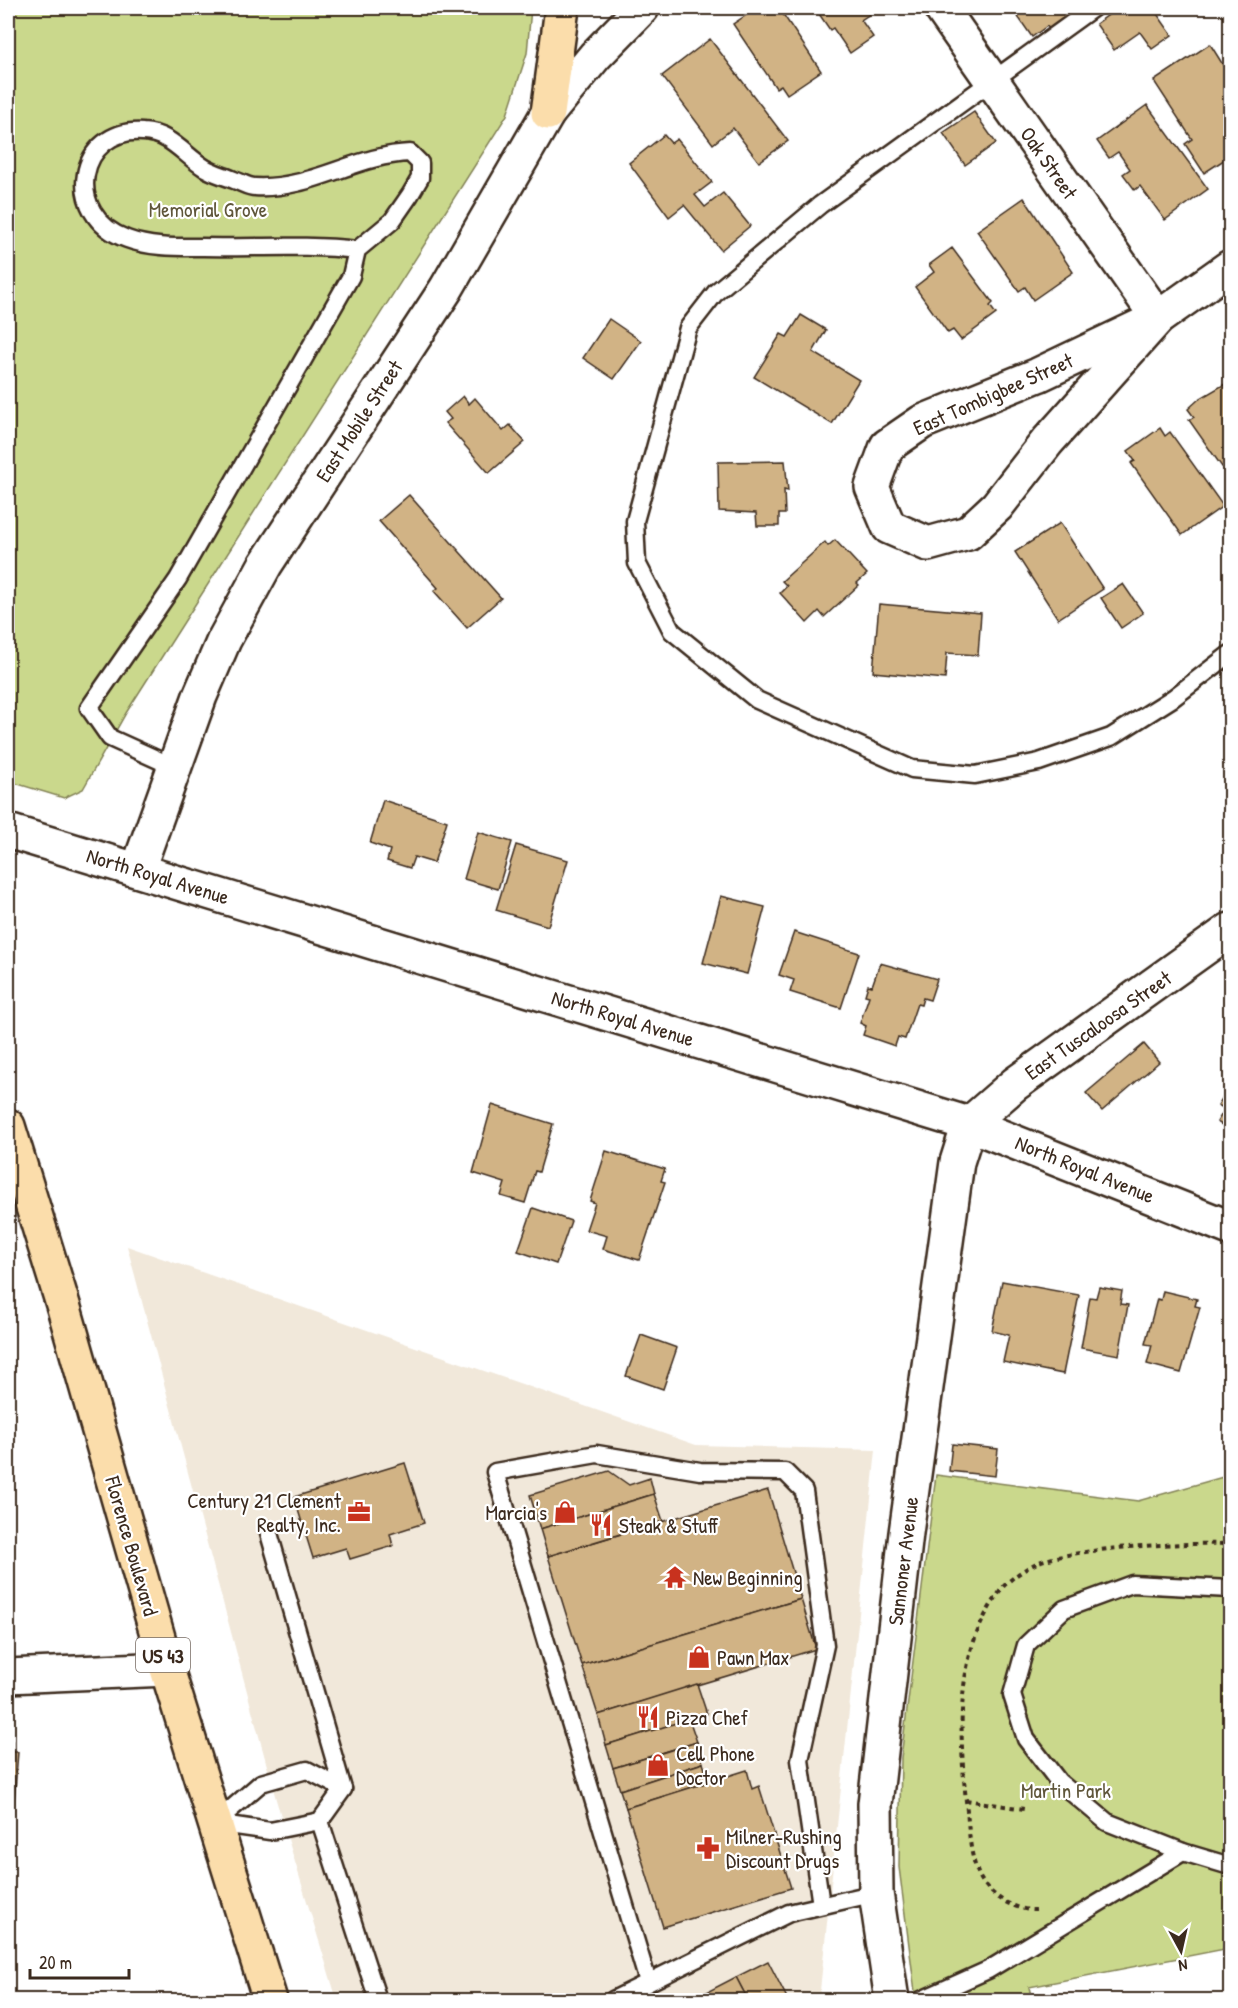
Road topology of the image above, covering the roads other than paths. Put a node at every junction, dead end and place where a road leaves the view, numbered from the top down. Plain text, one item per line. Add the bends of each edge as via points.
1 (562, 8) edge
2 (642, 8) edge
3 (940, 8) edge
4 (1094, 8) edge
5 (991, 80) junction
6 (548, 113) junction
7 (357, 250) junction
8 (1230, 267) edge
9 (1158, 318) junction
10 (1230, 654) edge
11 (174, 767) junction
12 (8, 831) edge
13 (138, 869) junction
14 (1230, 930) edge
15 (969, 1124) junction
16 (8, 1126) edge
17 (1230, 1228) edge
18 (268, 1530) dead end
19 (1230, 1589) edge
20 (167, 1669) junction
21 (8, 1677) edge
22 (343, 1789) junction
23 (320, 1821) junction
24 (214, 1823) junction
25 (1183, 1852) junction
26 (1230, 1866) edge
27 (876, 1893) junction
28 (821, 1905) junction
29 (648, 1982) junction
30 (270, 2001) edge
31 (378, 2001) edge
32 (613, 2001) edge
33 (892, 2001) edge
34 (921, 2001) edge

1 - 6 highway
2 - 6 street, East Mobile Street
3 - 5 street, Oak Street
4 - 5 lane
5 - 9 street, Oak Street
5 - 10 lane via 820,205 716,292 688,328 635,521 637,563 672,630 757,700 912,769 975,775 1039,762 1101,740 1173,698
6 - 11 street, East Mobile Street via 446,289 265,565 224,640
7 - 7 lane via 392,221 420,178 420,163 410,153 393,154 296,184 253,187 205,168 172,140 143,131 109,138 90,159 84,193 94,219 125,239 154,247 322,246
7 - 11 lane via 351,276 178,579 89,708 110,738
8 - 9 street, East Tombigbee Street
9 - 9 street, East Tombigbee Street via 1047,442 998,506 968,533 928,544 889,527 872,486 887,446 922,422 1038,375
11 - 13 street, East Mobile Street
12 - 13 street, North Royal Avenue
13 - 15 street, North Royal Avenue
14 - 15 street, East Tuscaloosa Street via 1015,1084
15 - 17 street, North Royal Avenue
15 - 27 street, Sannoner Avenue via 957,1162 906,1533 875,1804
16 - 20 highway, Florence Boulevard / US 43
18 - 22 lane
19 - 25 lane via 1132,1584 1064,1609 1026,1645 1012,1695 1026,1739 1059,1782 1107,1822
20 - 21 street
20 - 24 highway, Florence Boulevard / US 43
22 - 23 lane
22 - 24 lane via 307,1770 261,1783
23 - 24 lane via 270,1831
23 - 31 lane
24 - 30 highway, Florence Boulevard / US 43
25 - 26 lane
25 - 34 lane via 988,1970
27 - 28 lane
27 - 33 street, Sannoner Avenue
28 - 29 lane via 789,1914
28 - 29 lane via 800,1760 825,1645 804,1491 785,1472 700,1471 597,1454 495,1472
29 - 32 lane

